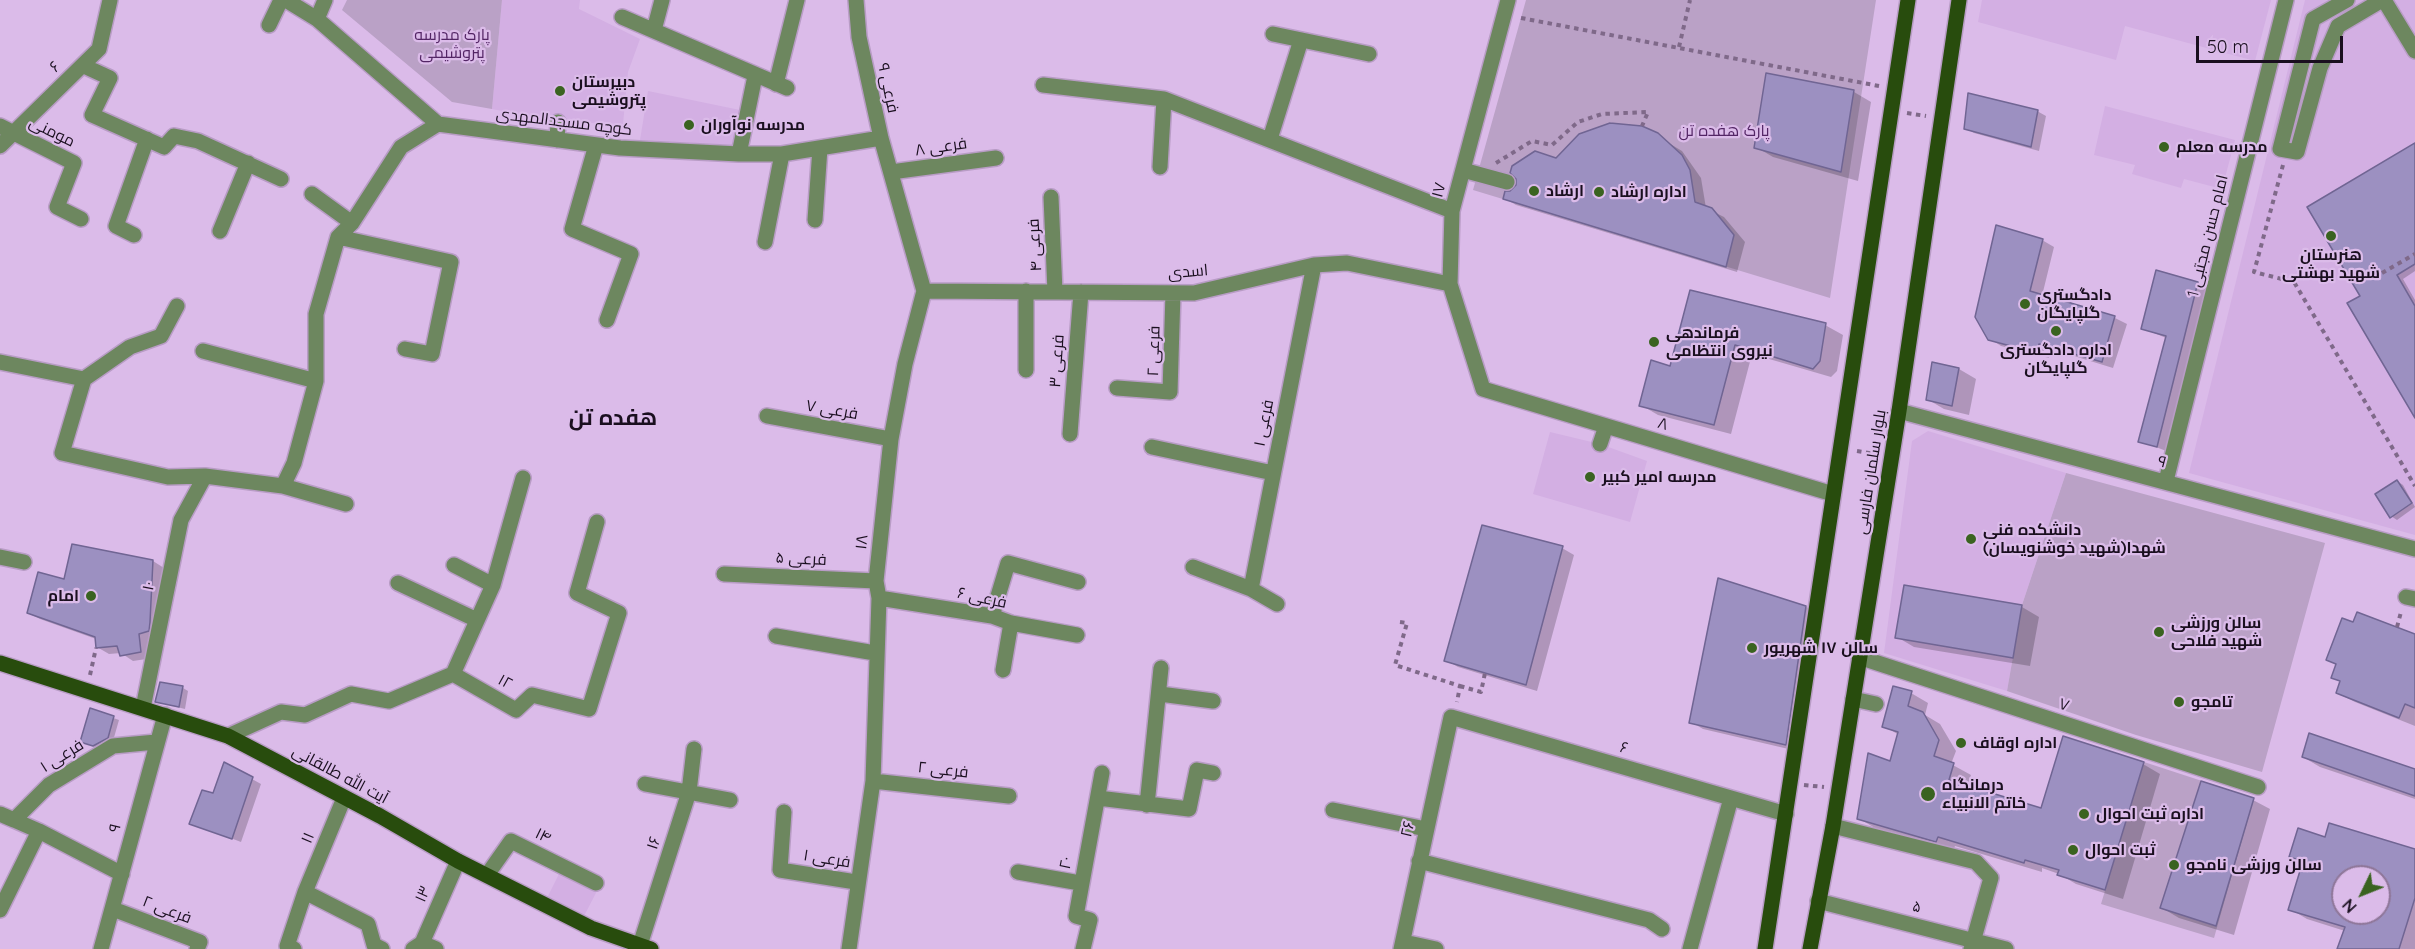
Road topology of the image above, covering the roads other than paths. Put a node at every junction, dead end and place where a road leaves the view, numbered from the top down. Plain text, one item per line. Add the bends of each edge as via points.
1 (110, 0) edge
2 (281, 0) edge
3 (286, 0) edge
4 (326, 0) edge
5 (662, 0) edge
6 (796, 0) edge
7 (856, 0) edge
8 (1908, 0) edge
9 (1959, 0) edge
10 (2286, 0) edge
11 (2348, 0) edge
12 (2383, 0) edge
13 (1506, 7) edge
14 (622, 17) dead end
15 (317, 19) junction
16 (268, 25) dead end
17 (654, 30) junction
18 (1273, 34) dead end
19 (1301, 40) junction
20 (2415, 51) edge
21 (1369, 54) dead end
22 (84, 66) junction
23 (755, 76) junction
24 (1043, 85) dead end
25 (1164, 99) junction
26 (558, 122) dead end
27 (438, 124) junction
28 (6, 129) edge
29 (147, 139) junction
30 (1270, 139) junction
31 (557, 140) junction
32 (882, 142) junction
33 (596, 145) junction
34 (0, 146) edge
35 (820, 148) junction
36 (739, 154) junction
37 (782, 154) junction
38 (996, 158) dead end
39 (248, 163) junction
40 (1160, 167) dead end
41 (1463, 170) junction
42 (891, 172) junction
43 (281, 179) dead end
44 (1500, 180) road end
45 (312, 194) dead end
46 (1051, 197) dead end
47 (1452, 211) junction
48 (81, 219) dead end
49 (815, 220) dead end
50 (352, 223) junction
51 (220, 231) dead end
52 (134, 235) dead end
53 (338, 237) junction
54 (765, 242) dead end
55 (1314, 265) junction
56 (1449, 284) junction
57 (924, 291) junction
58 (1026, 291) junction
59 (1055, 292) junction
60 (1081, 292) junction
61 (1173, 293) junction
62 (177, 306) dead end
63 (607, 320) dead end
64 (405, 349) dead end
65 (203, 351) dead end
66 (0, 362) edge
67 (1026, 370) dead end
68 (84, 379) junction
69 (315, 381) junction
70 (1117, 388) dead end
71 (1483, 389) joint
72 (1899, 411) junction
73 (767, 416) dead end
74 (1606, 426) junction
75 (1070, 434) dead end
76 (891, 439) junction
77 (1600, 444) dead end
78 (1152, 447) dead end
79 (1273, 474) junction
80 (205, 476) junction
81 (524, 478) dead end
82 (2166, 481) junction
83 (283, 486) junction
84 (1833, 494) junction
85 (346, 504) dead end
86 (597, 522) dead end
87 (2415, 549) edge
88 (0, 556) edge
89 (24, 562) dead end
90 (454, 565) dead end
91 (1192, 567) dead end
92 (724, 574) dead end
93 (876, 581) junction
94 (1078, 582) dead end
95 (398, 583) dead end
96 (493, 585) junction
97 (1251, 589) junction
98 (879, 598) junction
99 (1277, 604) dead end
100 (992, 616) junction
101 (477, 620) junction
102 (1011, 623) junction
103 (1077, 635) dead end
104 (776, 636) dead end
105 (875, 652) junction
106 (1859, 657) junction
107 (0, 663) edge
108 (1161, 668) dead end
109 (1003, 670) dead end
110 (453, 674) junction
111 (1160, 694) junction
112 (1853, 699) junction
113 (1213, 701) dead end
114 (1876, 704) dead end
115 (143, 708) junction
116 (165, 715) junction
117 (1453, 716) joint
118 (228, 736) junction
119 (156, 742) junction
120 (694, 749) dead end
121 (1213, 772) dead end
122 (1102, 773) dead end
123 (873, 781) junction
124 (645, 784) dead end
125 (2258, 787) dead end
126 (689, 792) junction
127 (1009, 796) dead end
128 (344, 798) junction
129 (1098, 798) junction
130 (1731, 798) junction
131 (730, 800) dead end
132 (1147, 805) junction
133 (1333, 810) dead end
134 (784, 812) dead end
135 (1786, 814) junction
136 (7, 817) edge
137 (1833, 826) junction
138 (1426, 829) junction
139 (39, 831) junction
140 (458, 861) junction
141 (1419, 861) junction
142 (1018, 872) dead end
143 (122, 874) junction
144 (487, 875) junction
145 (856, 882) junction
146 (596, 883) dead end
147 (1080, 884) junction
148 (305, 892) junction
149 (1818, 901) junction
150 (113, 909) junction
151 (0, 910) edge
152 (1662, 928) dead end
153 (622, 944) edge
154 (1402, 945) edge
155 (1973, 945) edge
156 (417, 946) edge
157 (645, 947) edge
158 (101, 949) edge
159 (197, 949) edge
160 (294, 949) edge
161 (382, 949) edge
162 (436, 949) edge
163 (849, 949) edge
164 (1083, 949) edge
165 (1436, 949) edge
166 (1690, 949) edge
167 (1765, 949) edge
168 (1810, 949) edge
169 (2006, 949) edge

1 - 22 street, ۶ via 99,49
2 - 16 street
3 - 15 street
4 - 15 street
5 - 17 street
6 - 23 street via 782,86
7 - 32 street, فرعی ۹ via 859,37
8 - 84 main road, بلوار سلمان فارسی
9 - 72 main road, بلوار سلمان فارسی
10 - 82 street, امام حسن مجتبی 1
11 - 12 street via 2313,19 2280,149 2297,152 2320,68 2338,26
12 - 20 street
13 - 41 street, ۱۷
14 - 17 street
15 - 27 street
17 - 23 street
18 - 19 street
19 - 21 street
19 - 30 street
22 - 28 street, ۶
22 - 29 street via 110,78 92,115
23 - 36 street
24 - 25 street
25 - 30 street
25 - 40 street
26 - 31 street
27 - 31 street, کوچه مسجدالمهدی
27 - 50 street via 401,147
28 - 34 street, ۶
28 - 48 street, مومنی via 74,163 57,207
29 - 39 street via 164,147 174,136 198,141
29 - 52 street via 116,226
30 - 47 street
31 - 33 street, کوچه مسجدالمهدی
32 - 35 street, کوچه مسجدالمهدی
32 - 42 street
33 - 36 street, کوچه مسجدالمهدی via 686,147
33 - 63 street via 572,229 631,254
35 - 37 street, کوچه مسجدالمهدی
35 - 49 street
36 - 37 street, کوچه مسجدالمهدی
37 - 54 street
38 - 42 street, فرعی ۸
39 - 43 street
39 - 51 street
41 - 44 street
41 - 47 street, ۱۷
42 - 57 street
45 - 50 street
46 - 59 street, فرعی ۴
47 - 56 street, ۱۷
50 - 53 street
53 - 64 street via 452,262 432,354
53 - 69 street via 316,314
55 - 56 street, اسدی via 1347,263
55 - 61 street, اسدی via 1194,293
55 - 79 street, فرعی ۱
56 - 71 street, ۱۷
57 - 58 street, اسدی
57 - 76 street, ۱۸
58 - 59 street, اسدی
58 - 67 street
59 - 60 street, اسدی
60 - 61 street, اسدی
60 - 75 street, فرعی ۳
61 - 70 street, فرعی ۲ via 1170,392
62 - 68 street via 161,336 130,347
65 - 69 street
66 - 68 street
68 - 80 street via 62,453 168,477
69 - 83 street via 294,463
71 - 74 street, ۸
72 - 82 street, ۹
72 - 106 main road, بلوار سلمان فارسی
73 - 76 street, فرعی ۷
74 - 77 street
74 - 84 street, ۸
76 - 93 street, ۱۸
78 - 79 street
79 - 97 street, فرعی ۱
80 - 83 street
80 - 115 street, ۱۰ via 181,520
81 - 96 street
82 - 87 street, ۹
83 - 85 street
84 - 135 main road, بلوار سلمان فارسی via 1799,691
86 - 110 street, ۱۲ via 577,593 619,613 589,709 532,694 516,710
88 - 89 street
90 - 96 street
91 - 97 street
92 - 93 street, فرعی ۵
93 - 98 street, ۱۸
94 - 100 street via 1008,563
95 - 101 street
96 - 101 street
97 - 99 street
98 - 100 street, فرعی ۶
98 - 105 street, ۱۸
100 - 102 street, فرعی ۶
101 - 110 street
102 - 103 street, فرعی ۶
102 - 109 street
104 - 105 street
105 - 123 street, ۱۸
106 - 112 main road, بلوار سلمان فارسی
106 - 125 street, ۷ via 2105,743 2134,741 2203,775
107 - 115 main road, آیت الله طالقانی
108 - 111 street
110 - 118 street via 390,701 351,694 305,715 281,712
111 - 113 street
111 - 132 street
112 - 114 street
112 - 137 main road, بلوار سلمان فارسی
115 - 116 main road, آیت الله طالقانی
116 - 118 main road, آیت الله طالقانی
116 - 119 street, ۹
117 - 130 street, ۶
117 - 138 street, ۲۶
118 - 128 main road, آیت الله طالقانی
119 - 136 street, فرعی ۱ via 113,746 49,785
119 - 143 street, ۹
120 - 126 street, ۱۶
121 - 132 street via 1197,770 1189,809
122 - 129 street, ۲۰
123 - 127 street, فرعی ۲
123 - 145 street, ۱۸
124 - 126 street
126 - 131 street
126 - 157 street, ۱۶
128 - 140 main road, آیت الله طالقانی
128 - 148 street, ۱۱
129 - 132 street
129 - 147 street, ۲۰
130 - 135 street, ۶
130 - 166 street
133 - 138 street
134 - 145 street, فرعی ۱ via 780,870
135 - 167 main road, بلوار سلمان فارسی
136 - 139 street
137 - 149 main road, بلوار سلمان فارسی
137 - 155 street via 1976,862 1991,878
138 - 141 street, ۲۶
139 - 143 street
139 - 151 street
140 - 144 main road, آیت الله طالقانی
140 - 156 street, ۱۳
141 - 152 street via 1649,920
141 - 154 street, ۲۶
142 - 147 street
143 - 150 street, ۹
144 - 146 street, ۱۴ via 511,841
144 - 153 main road, آیت الله طالقانی
145 - 163 street, ۱۸
147 - 164 street, ۲۰ via 1076,916 1090,920
148 - 160 street, ۱۱ via 287,946
148 - 161 street via 368,924 374,945
149 - 155 street, ۵
149 - 168 main road, بلوار سلمان فارسی
150 - 158 street, ۹
150 - 159 street, فرعی ۲ via 200,942
153 - 157 main road, آیت الله طالقانی
154 - 165 street
155 - 169 street, ۵
156 - 162 street

